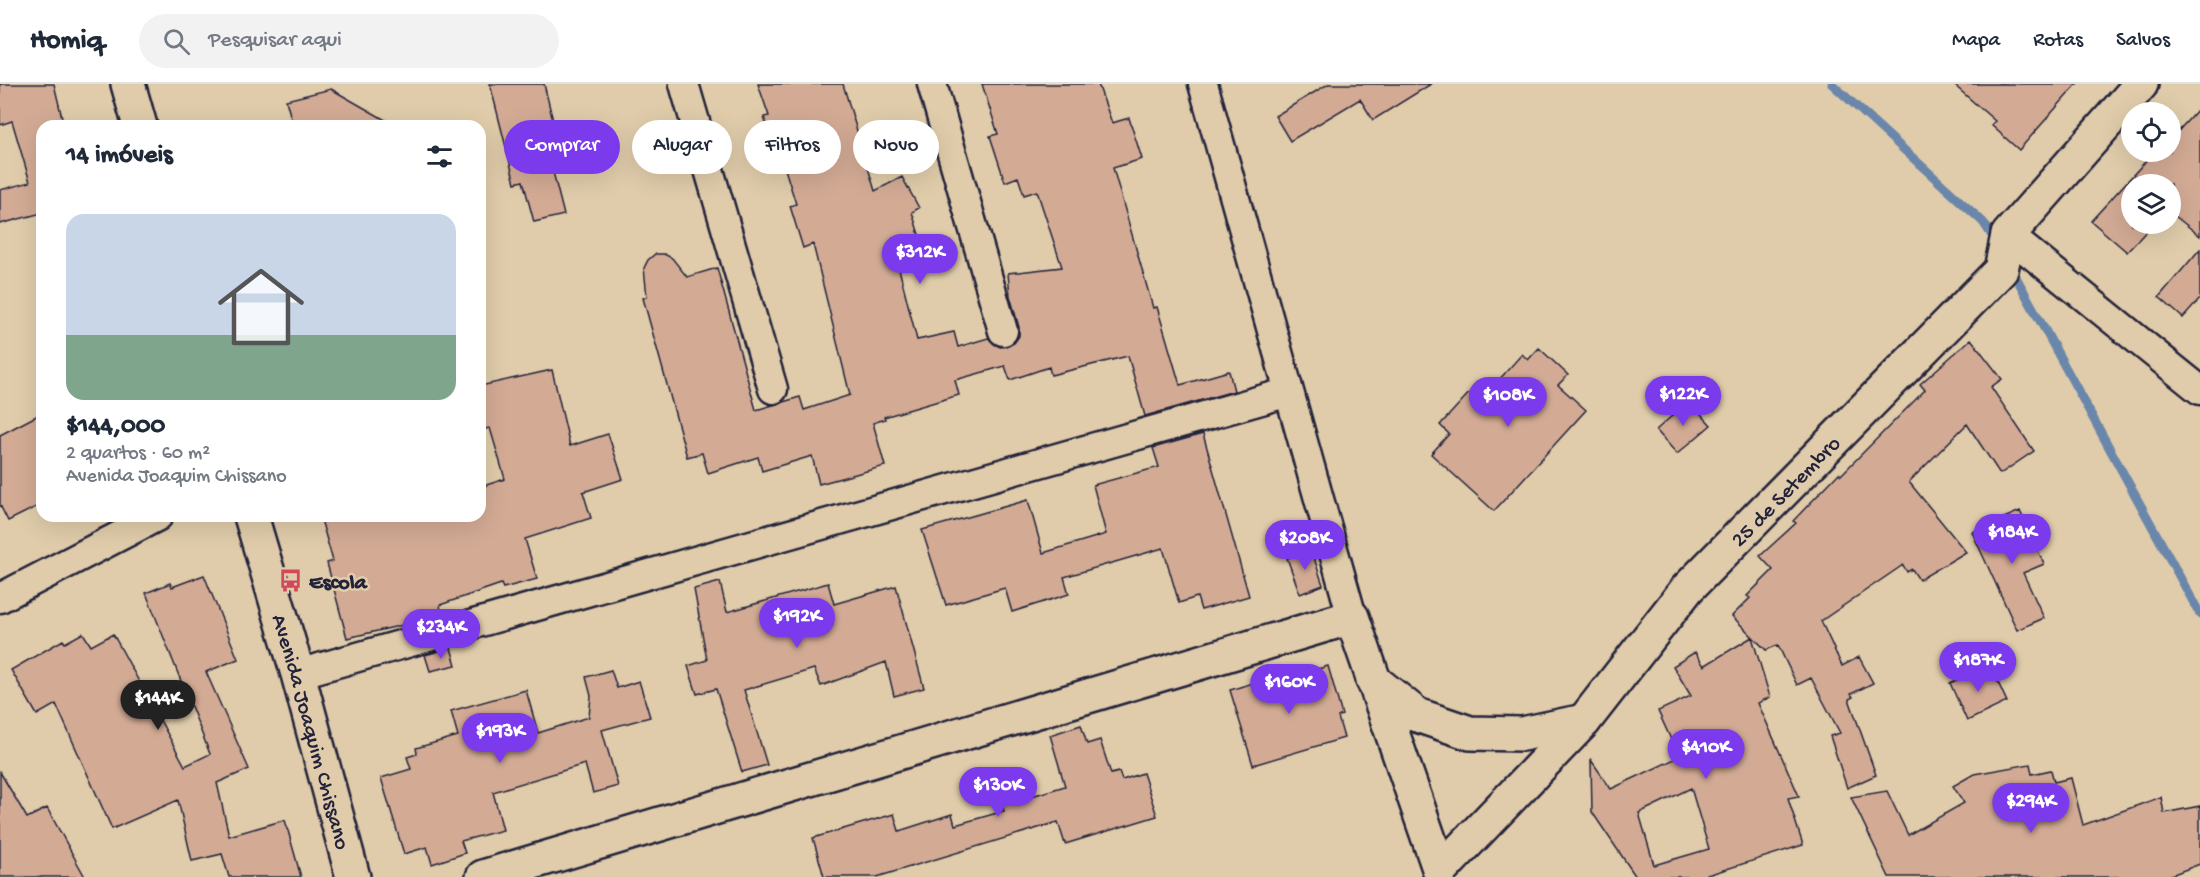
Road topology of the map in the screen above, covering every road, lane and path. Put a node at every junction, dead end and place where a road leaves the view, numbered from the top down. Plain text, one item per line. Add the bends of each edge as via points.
1 (128, 84) edge
2 (684, 84) edge
3 (932, 84) edge
4 (1203, 84) edge
5 (2141, 84) edge
6 (138, 120) edge
7 (2008, 236) junction
8 (1003, 330) dead end
9 (773, 389) dead end
10 (2200, 390) edge
11 (1289, 392) junction
12 (146, 522) edge
13 (253, 522) edge
14 (0, 598) edge
15 (1352, 617) junction
16 (298, 674) junction
17 (1373, 680) junction
18 (1584, 721) junction
19 (1442, 874) edge
20 (353, 877) edge
21 (483, 877) edge

1 - 6 street
2 - 9 street
3 - 8 street
4 - 11 street
5 - 7 street
7 - 10 street
7 - 18 street, 25 de Setembro via 2001,270 1687,589
11 - 15 street
11 - 16 street
12 - 14 street
13 - 16 street, Avenida Joaquim Chissano
15 - 17 street
15 - 21 street
16 - 20 street, Avenida Joaquim Chissano
17 - 18 street via 1417,715 1470,732 1522,734
17 - 19 street
18 - 19 street, 25 de Setembro

